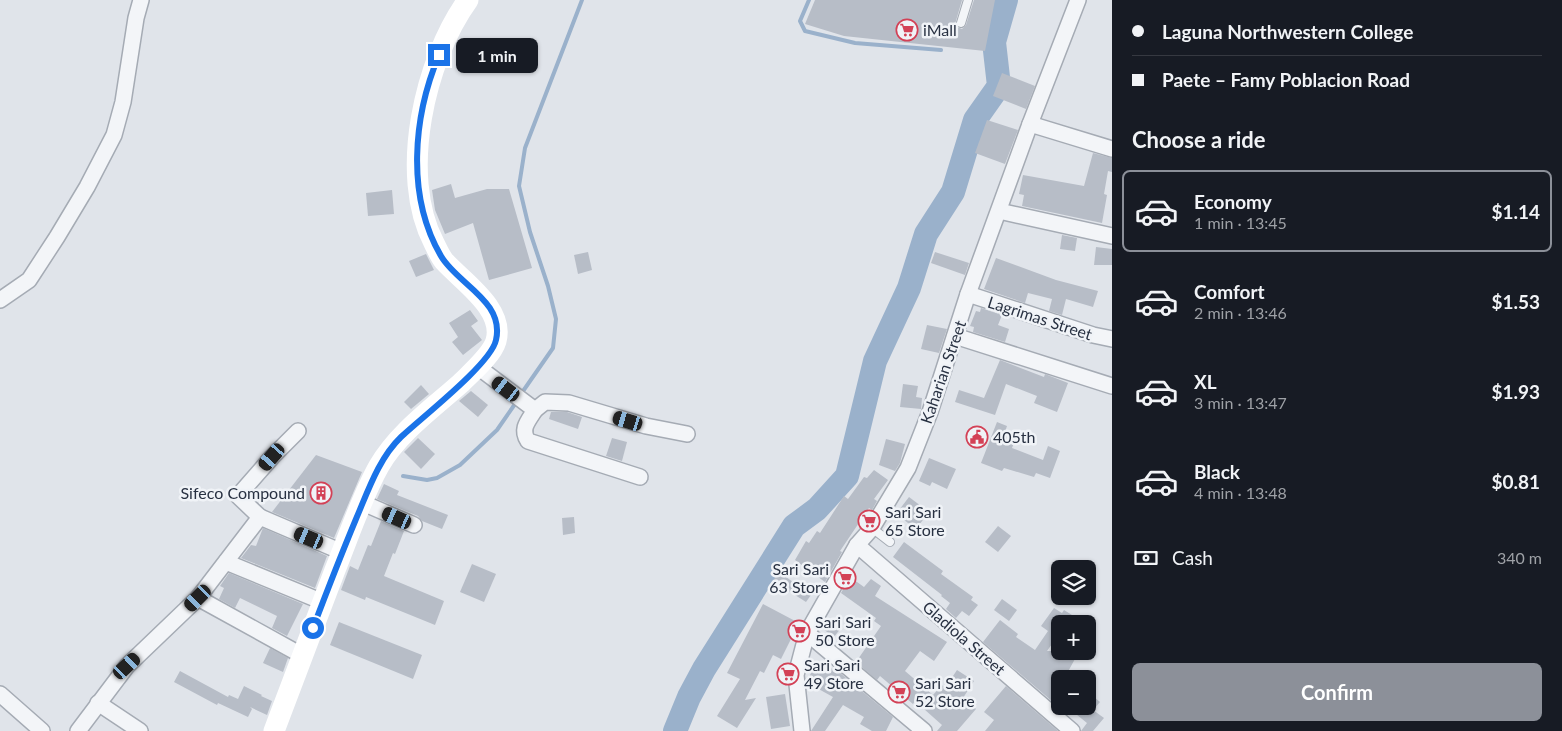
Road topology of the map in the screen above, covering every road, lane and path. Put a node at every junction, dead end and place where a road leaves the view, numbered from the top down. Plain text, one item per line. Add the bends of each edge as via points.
1 (141, 0) edge
2 (468, 0) edge
3 (968, 0) edge
4 (1078, 0) edge
5 (961, 23) dead end
6 (1030, 124) junction
7 (1112, 149) edge
8 (999, 211) junction
9 (1112, 236) edge
10 (968, 294) junction
11 (0, 300) edge
12 (955, 336) junction
13 (1112, 339) edge
14 (478, 368) junction
15 (1112, 386) edge
16 (535, 410) junction
17 (298, 431) dead end
18 (687, 434) dead end
19 (640, 477) dead end
20 (362, 503) junction
21 (260, 517) junction
22 (414, 525) dead end
23 (872, 528) junction
24 (890, 542) dead end
25 (857, 545) junction
26 (342, 552) junction
27 (226, 562) junction
28 (198, 598) junction
29 (323, 602) junction
30 (807, 633) junction
31 (303, 656) junction
32 (0, 694) edge
33 (98, 703) junction
34 (42, 731) edge
35 (78, 731) edge
36 (140, 731) edge
37 (274, 731) edge
38 (802, 731) edge
39 (924, 731) edge
40 (1072, 731) edge

1 - 11 street via 114,135 77,204 29,280
2 - 14 main road via 452,24 426,94 419,134 418,191 424,220 442,258 481,297 494,315 496,342
3 - 5 lane
4 - 6 street, Kaharian Street
6 - 7 street
6 - 8 street, Kaharian Street
8 - 9 street
8 - 10 street, Kaharian Street
10 - 12 street, Kaharian Street
10 - 13 street, Lagrimas Street
12 - 15 street
12 - 23 street, Kaharian Street via 908,468
14 - 16 street
14 - 20 main road via 399,439 379,466
16 - 18 street via 545,402 569,403 646,426
16 - 19 street via 524,426 528,441
17 - 21 street via 238,496
20 - 22 street
20 - 26 main road
21 - 26 street
21 - 27 street
23 - 24 lane
23 - 25 street, Kaharian Street
25 - 30 street, Kaharian Street
25 - 40 street, Gladiola Street
26 - 29 main road
27 - 28 street
27 - 29 street
28 - 31 street
28 - 33 street via 127,666
29 - 31 main road
30 - 38 street, Kaharian Street via 796,675
30 - 39 street
31 - 37 main road
32 - 34 street
33 - 35 street
33 - 36 street

